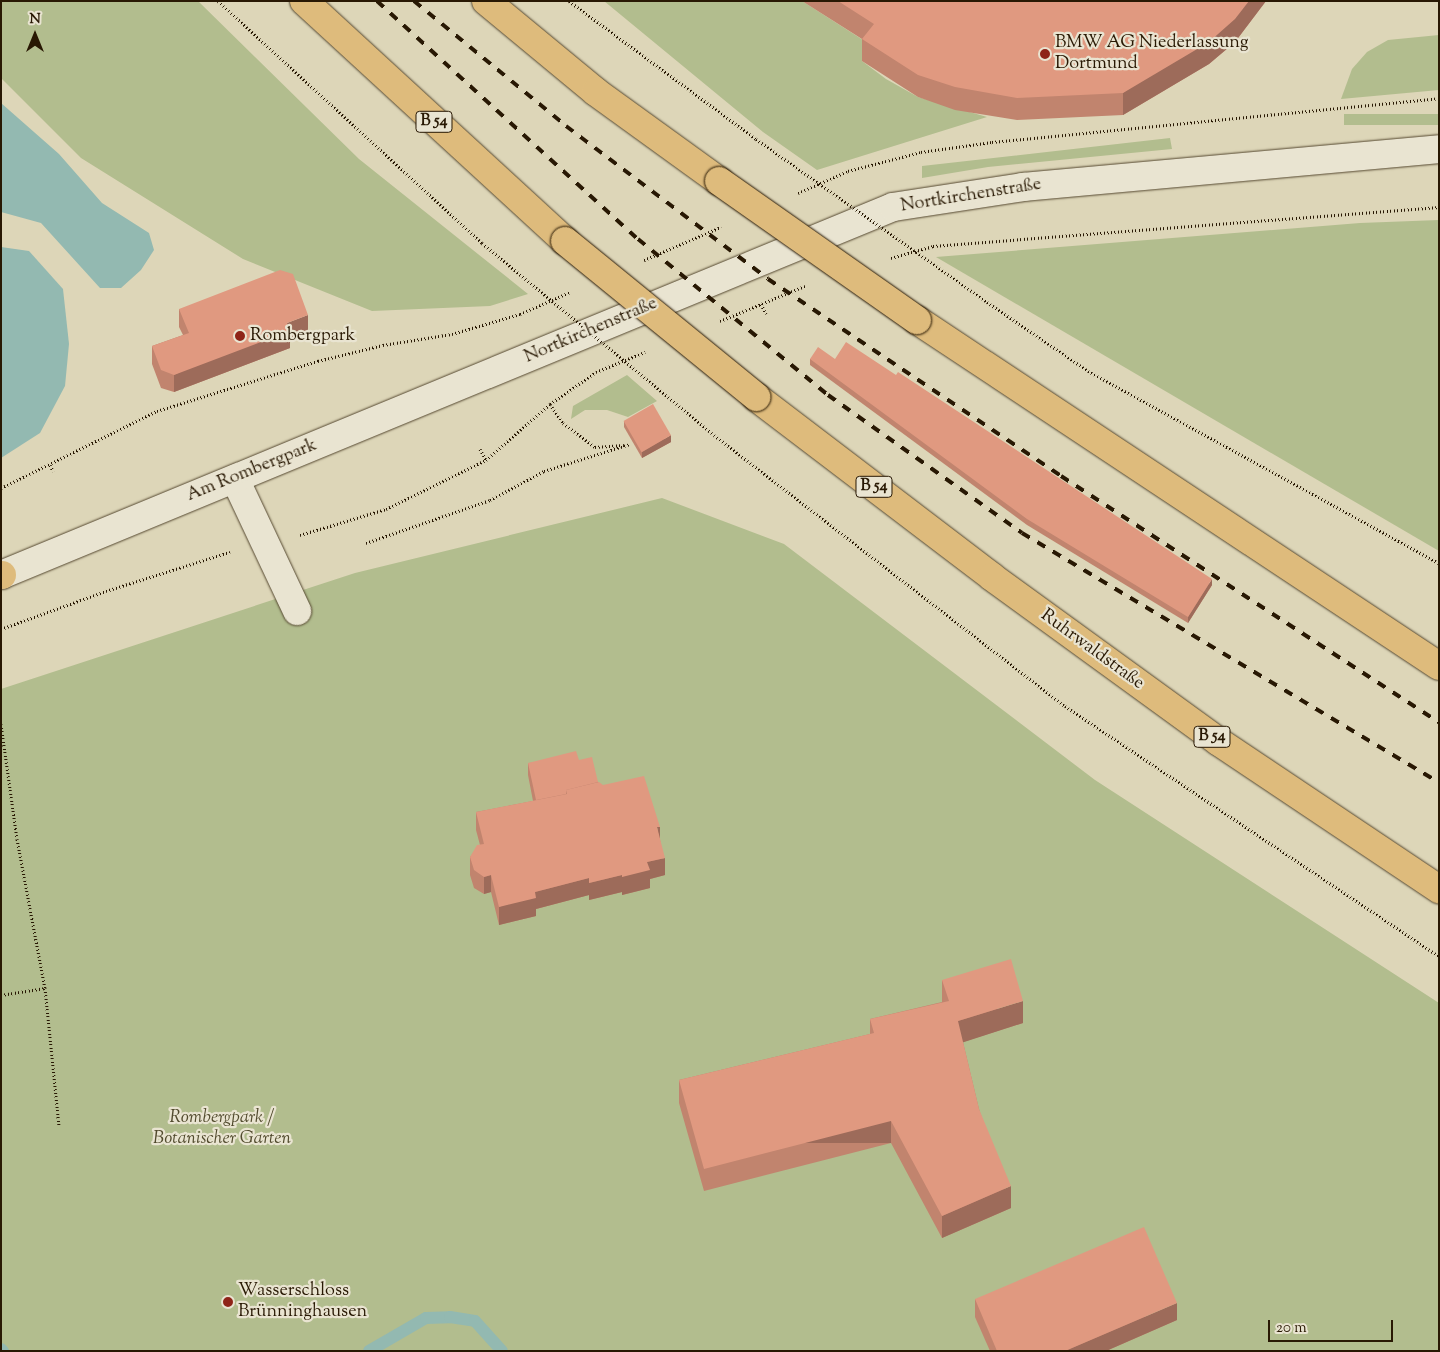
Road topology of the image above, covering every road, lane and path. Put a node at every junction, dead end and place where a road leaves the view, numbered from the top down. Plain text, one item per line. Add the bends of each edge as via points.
1 (218, 1) edge
2 (304, 1) edge
3 (486, 1) edge
4 (570, 1) edge
5 (1439, 98) edge
6 (1439, 149) edge
7 (794, 195) dead end
8 (1439, 207) edge
9 (730, 223) dead end
10 (886, 259) dead end
11 (638, 262) dead end
12 (807, 285) dead end
13 (574, 290) dead end
14 (761, 304) junction
15 (766, 314) dead end
16 (715, 323) dead end
17 (651, 349) dead end
18 (502, 368) joint
19 (550, 404) junction
20 (480, 448) dead end
21 (486, 460) junction
22 (50, 465) junction
23 (52, 471) dead end
24 (235, 479) junction
25 (1, 488) edge
26 (366, 543) dead end
27 (265, 544) junction
28 (1439, 563) edge
29 (2, 575) edge
30 (297, 611) dead end
31 (1, 629) edge
32 (1439, 666) edge
33 (1, 724) edge
34 (1439, 889) edge
35 (1439, 956) edge
36 (45, 988) junction
37 (1, 995) edge
38 (59, 1127) dead end

1 - 35 path, bridge via 482,243 714,435 1065,706
2 - 34 highway, Ruhrwaldstraße / B 54, bridge via 565,241 756,397 992,577 1219,742
3 - 32 highway, bridge via 596,92 917,320
4 - 28 path, bridge via 756,140 1088,371
5 - 7 path via 992,142 930,151 848,171
6 - 18 main road, Nortkirchenstraße via 1023,187 893,207
8 - 10 path via 932,246
9 - 11 path
12 - 14 path
13 - 22 path via 520,314 452,334 383,345 318,361 157,411
14 - 15 path
14 - 16 path
17 - 19 path via 596,372
18 - 24 main road, Am Rombergpark
19 - 21 path
19 - 26 path via 564,423 595,447 630,444 544,471 490,500
20 - 21 path
21 - 27 path via 386,509
22 - 23 path
22 - 25 path
24 - 27 main road
24 - 29 main road, Am Rombergpark
27 - 30 main road
27 - 31 path via 201,559
33 - 36 path via 17,839
36 - 37 path
36 - 38 path

